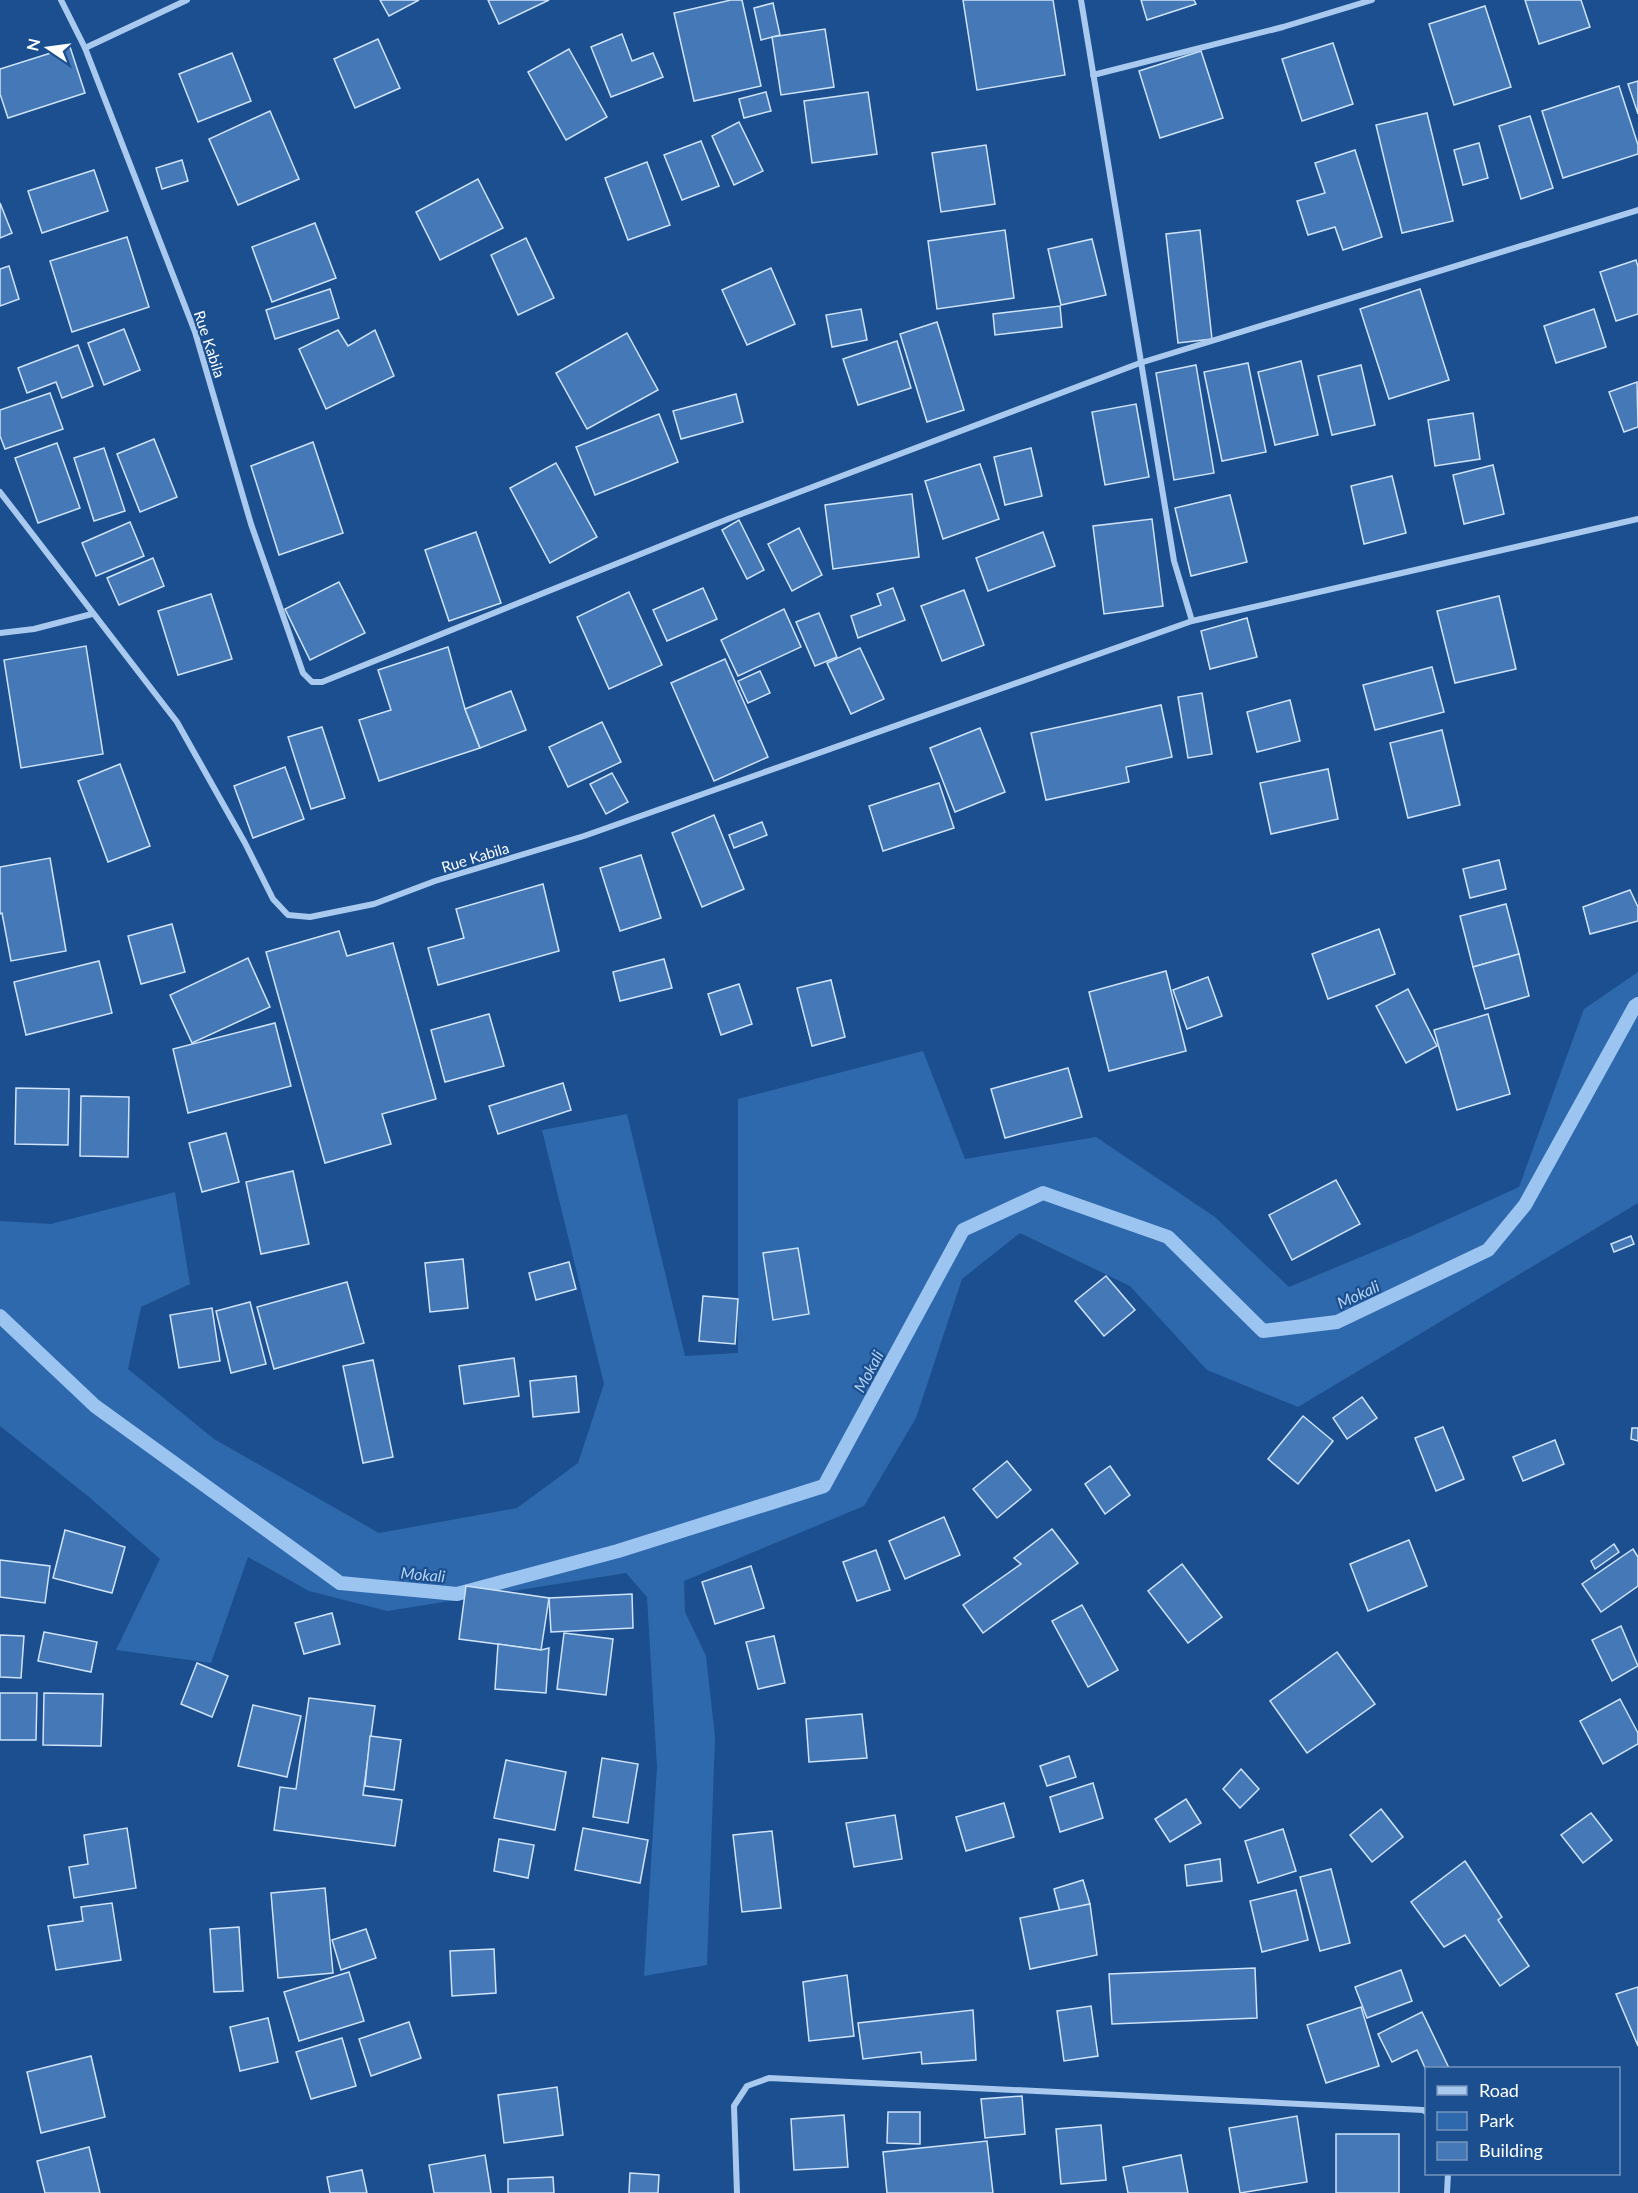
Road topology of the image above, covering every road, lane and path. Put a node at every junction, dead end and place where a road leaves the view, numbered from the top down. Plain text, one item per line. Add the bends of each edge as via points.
1 (61, 0) edge
2 (187, 0) edge
3 (1081, 0) edge
4 (1372, 0) edge
5 (85, 48) junction
6 (1093, 75) junction
7 (1638, 210) edge
8 (1140, 363) junction
9 (0, 492) edge
10 (1638, 519) edge
11 (92, 614) junction
12 (1192, 621) junction
13 (0, 633) edge
14 (1425, 2111) edge
15 (1448, 2175) edge
16 (737, 2193) edge
17 (1447, 2193) edge

1 - 5 street, Rue Kabila
2 - 5 street
3 - 6 street
4 - 6 street
5 - 8 street, Rue Kabila via 195,332 251,524 303,673 312,682 322,682 728,519
6 - 8 street
7 - 8 street
8 - 12 street via 1174,561
9 - 11 street, Rue Kabila
10 - 12 street, Rue Kabila
11 - 12 street, Rue Kabila via 177,722 273,899 288,915 309,917 374,903 584,836
11 - 13 street
14 - 16 street via 769,2078 747,2086 734,2106
15 - 17 street

